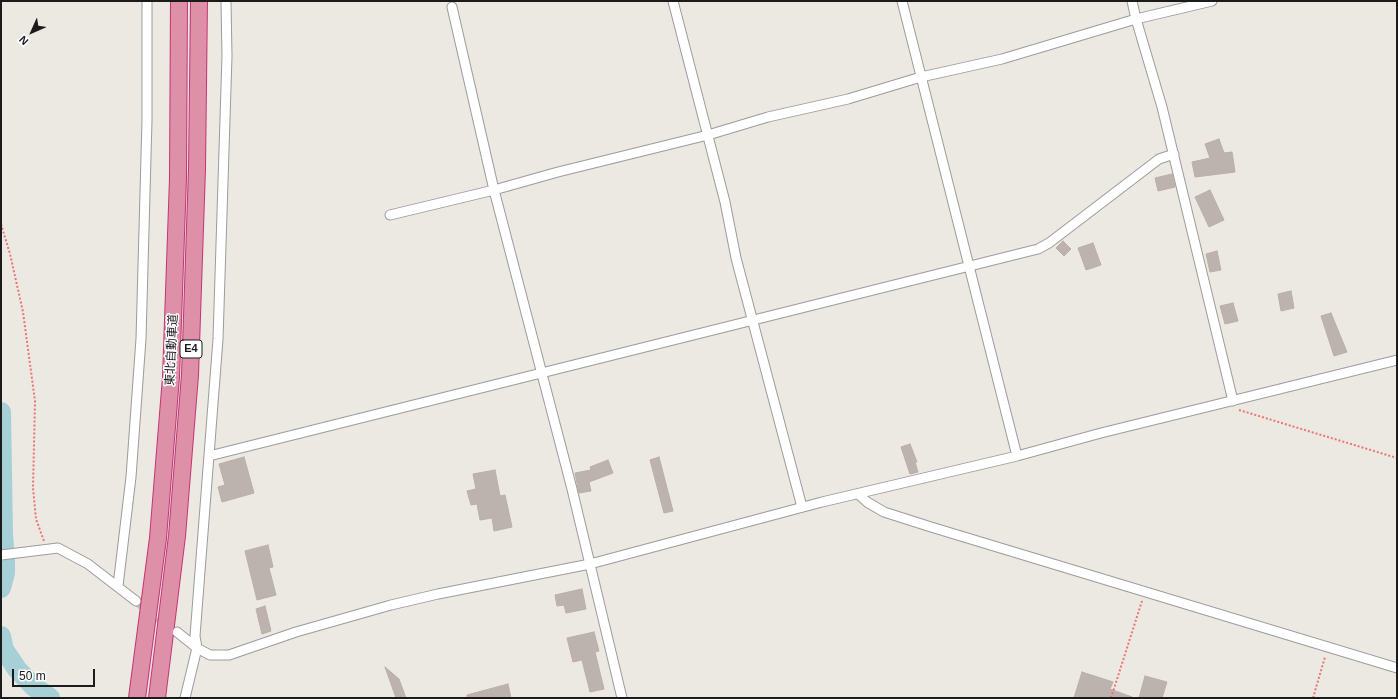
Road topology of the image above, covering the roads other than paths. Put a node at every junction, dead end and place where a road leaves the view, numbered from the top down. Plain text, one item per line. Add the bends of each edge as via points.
1 (148, 1) edge
2 (179, 1) edge
3 (199, 1) edge
4 (226, 1) edge
5 (673, 1) edge
6 (902, 1) edge
7 (1132, 1) edge
8 (1212, 1) edge
9 (452, 7) dead end
10 (1136, 19) junction
11 (921, 77) junction
12 (708, 135) junction
13 (1174, 154) junction
14 (494, 190) junction
15 (390, 215) dead end
16 (969, 266) junction
17 (752, 320) junction
18 (1397, 360) edge
19 (542, 373) junction
20 (1233, 401) junction
21 (210, 456) junction
22 (1017, 456) junction
23 (858, 494) junction
24 (802, 508) junction
25 (1, 555) edge
26 (590, 564) junction
27 (118, 586) junction
28 (136, 601) tunnel mouth
29 (177, 632) tunnel mouth
30 (197, 648) junction
31 (1397, 668) edge
32 (157, 697) edge
33 (136, 698) edge
34 (185, 698) edge
35 (622, 698) edge

1 - 27 street via 141,339 131,477
2 - 33 highway, 東北自動車道 / E4 via 178,178 171,377 158,538
3 - 32 highway, 東北自動車道 / E4 via 197,169 190,375 177,536
4 - 21 street via 222,257
5 - 12 street
6 - 11 street
7 - 10 street
8 - 10 street
9 - 14 street
10 - 11 street via 1002,59
10 - 13 street
11 - 12 street
11 - 16 street
12 - 14 street
12 - 17 street
13 - 16 street via 1159,159 1043,247
13 - 20 street
14 - 15 street
14 - 19 street
16 - 17 street
16 - 22 street
17 - 19 street
17 - 24 street
18 - 20 street
19 - 21 street
19 - 26 street
20 - 22 street
21 - 30 street via 195,636
22 - 23 street
23 - 24 street
23 - 31 street via 884,512
24 - 26 street
25 - 27 street via 58,548 88,564
26 - 30 street via 392,605 296,632 229,655 210,655
26 - 35 street
27 - 28 street
29 - 30 street
30 - 34 street

